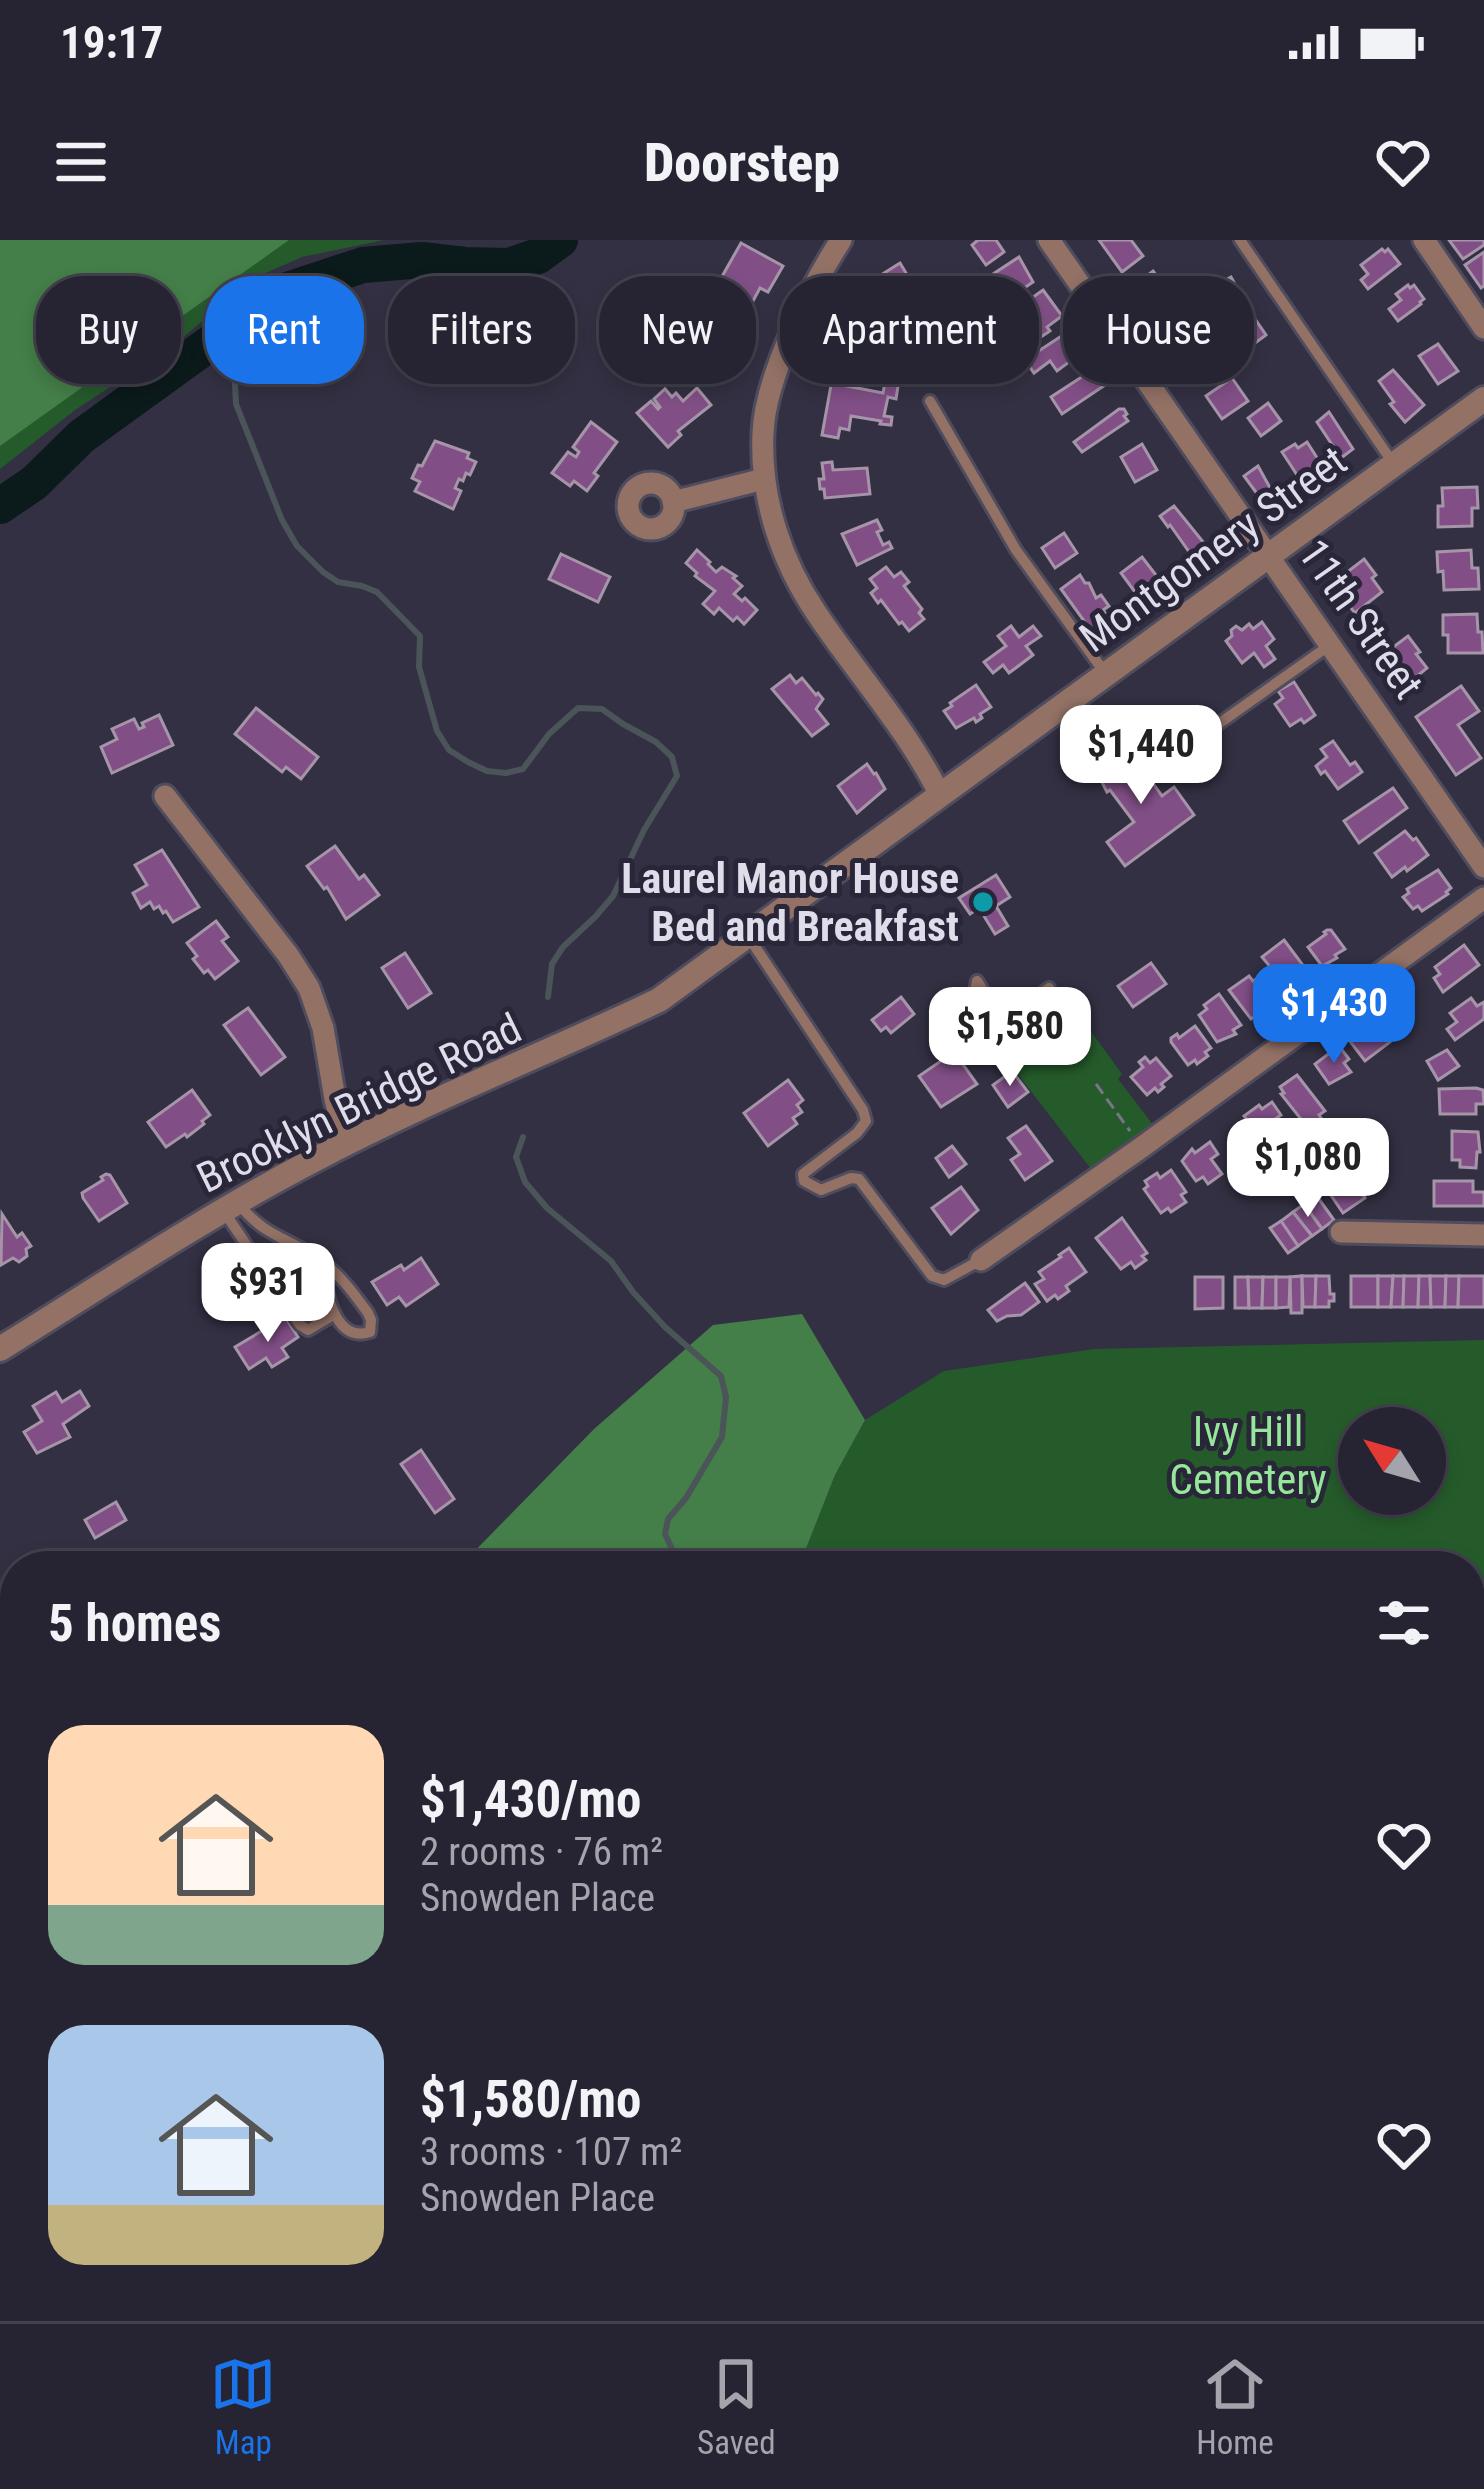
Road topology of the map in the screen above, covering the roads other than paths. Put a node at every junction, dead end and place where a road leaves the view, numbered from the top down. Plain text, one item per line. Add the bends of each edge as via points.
1 (841, 240) edge
2 (1049, 240) edge
3 (1240, 240) edge
4 (1424, 240) edge
5 (1484, 328) edge
6 (1484, 399) edge
7 (930, 401) dead end
8 (1394, 466) junction
9 (764, 479) junction
10 (673, 502) dead end
11 (1270, 557) junction
12 (1330, 644) junction
13 (1106, 675) junction
14 (1176, 754) dead end
15 (940, 795) junction
16 (165, 796) dead end
17 (1484, 867) edge
18 (1484, 898) edge
19 (748, 936) junction
20 (1048, 988) dead end
21 (995, 1007) dead end
22 (571, 1042) joint
23 (346, 1144) junction
24 (231, 1207) junction
25 (1341, 1232) dead end
26 (1484, 1235) edge
27 (981, 1260) joint
28 (322, 1261) junction
29 (335, 1313) junction
30 (0, 1349) edge

1 - 9 street via 771,387
2 - 11 street, 11th Street
3 - 8 lane
4 - 5 street
6 - 8 street, Montgomery Street
7 - 13 lane via 1016,550
8 - 11 street, Montgomery Street
9 - 10 street
9 - 15 street via 797,582 908,736
11 - 12 street, 11th Street
11 - 13 street, Montgomery Street
12 - 14 lane
12 - 17 street, 11th Street
13 - 15 street, Montgomery Street
15 - 19 street, Montgomery Street
16 - 23 street via 309,988
18 - 27 street
19 - 22 street, Montgomery Street via 659,1000
19 - 27 lane via 866,1121 804,1181 821,1190 859,1179 932,1276 944,1280
20 - 21 lane via 1024,1006
22 - 23 street, Brooklyn Bridge Road
23 - 24 street, Brooklyn Bridge Road
24 - 28 lane
24 - 29 lane via 303,1328
24 - 30 street, Brooklyn Bridge Road
25 - 26 street
28 - 29 lane
28 - 29 lane via 372,1326 350,1334

